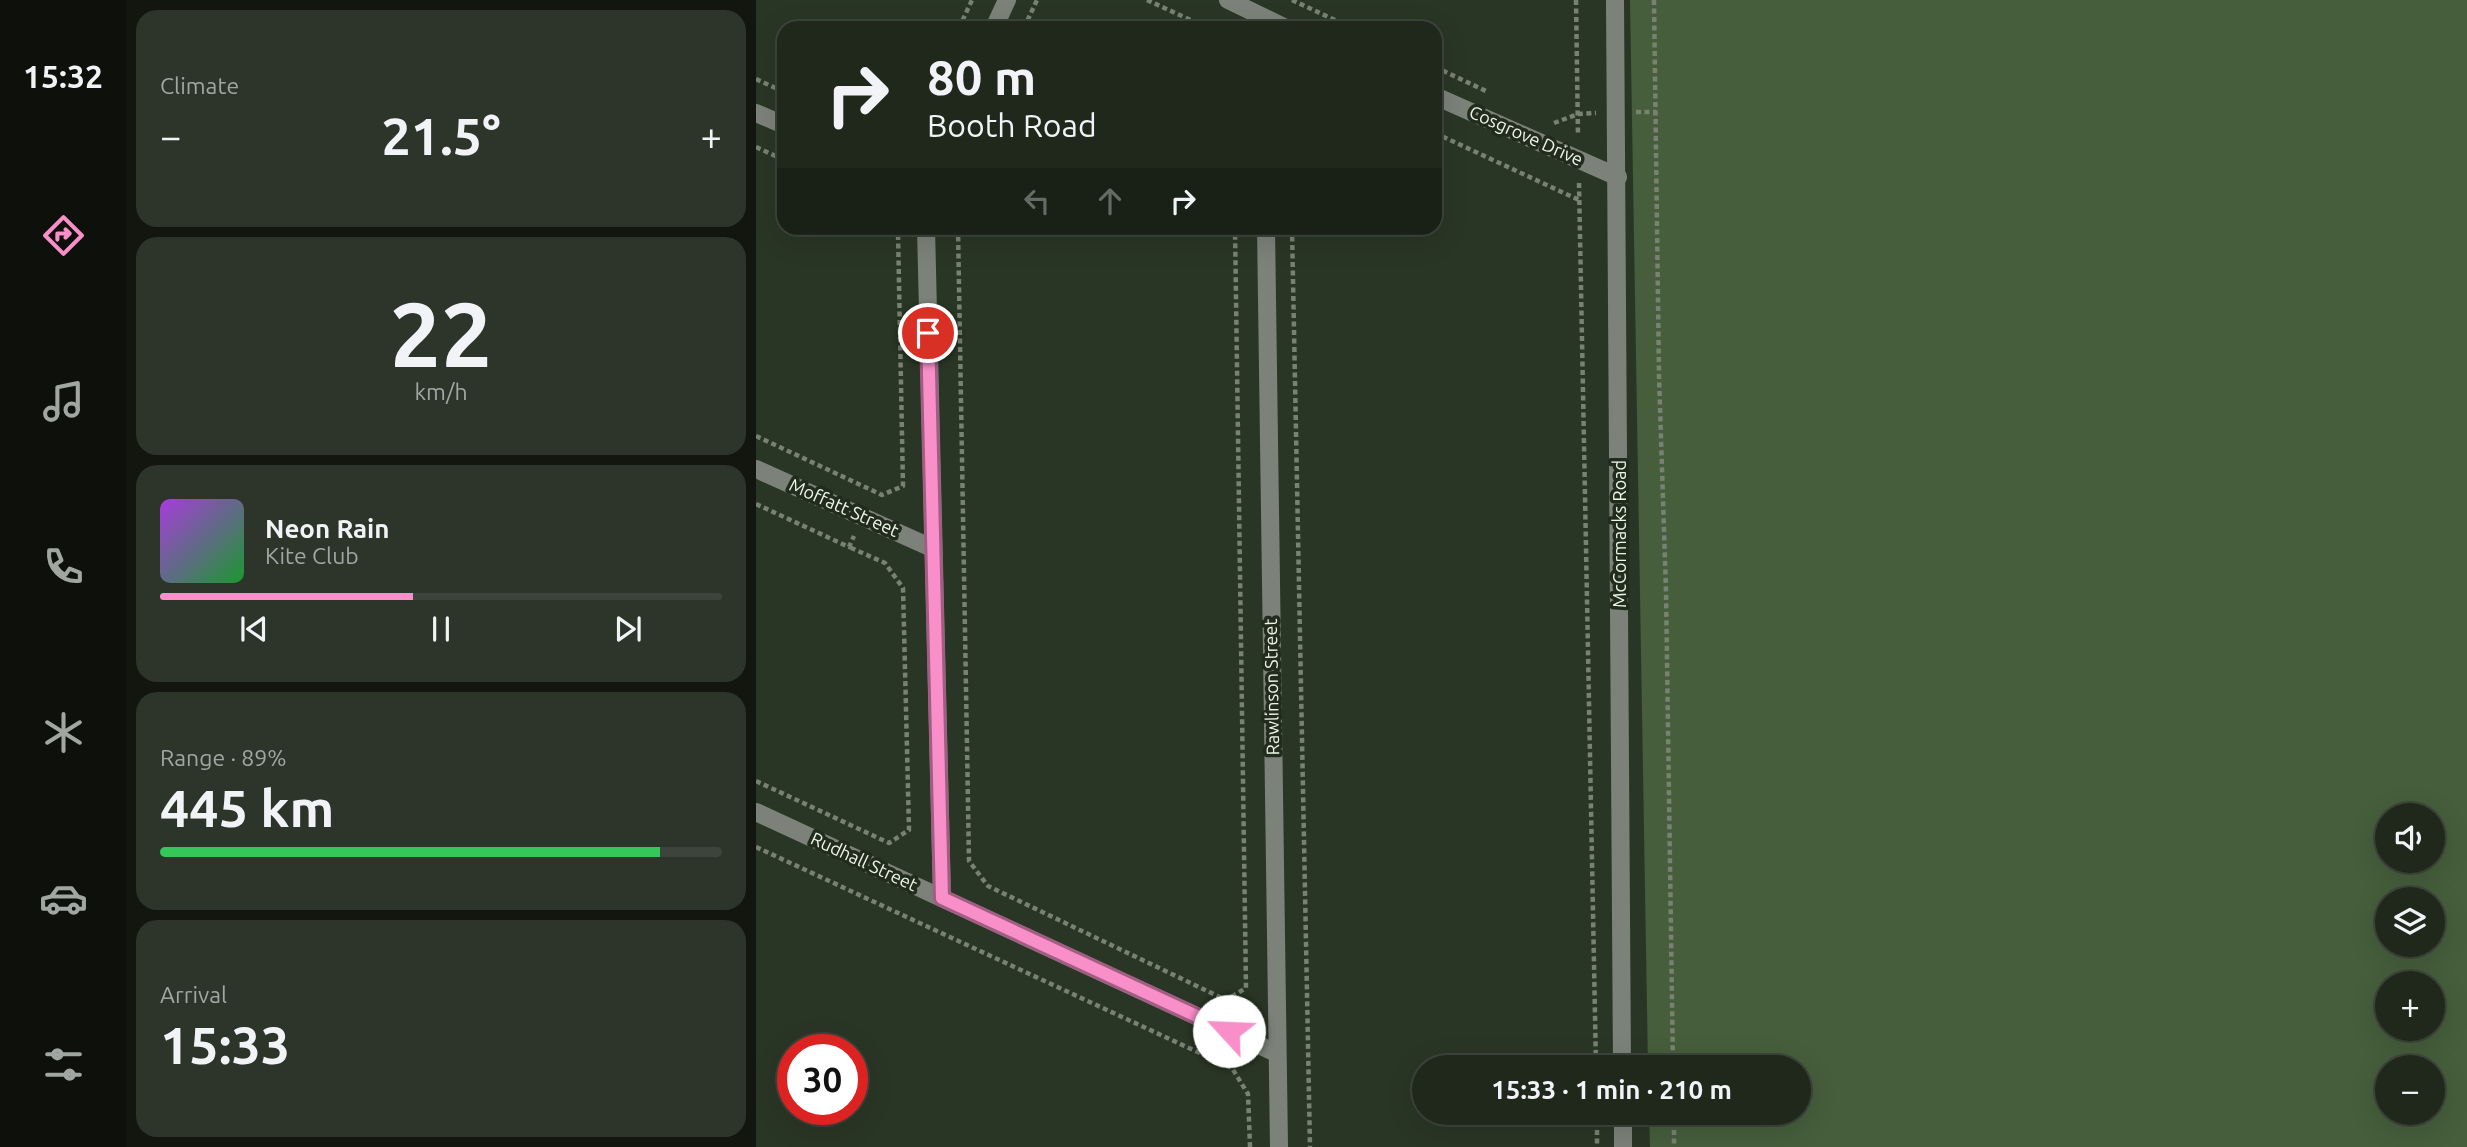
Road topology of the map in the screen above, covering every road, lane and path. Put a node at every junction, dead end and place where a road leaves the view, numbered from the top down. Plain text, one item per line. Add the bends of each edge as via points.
1 (972, 0) edge
2 (1007, 0) edge
3 (1037, 0) edge
4 (1147, 0) edge
5 (1228, 0) edge
6 (1292, 0) edge
7 (1576, 0) edge
8 (1615, 0) edge
9 (1654, 0) edge
10 (962, 21) edge
11 (997, 21) edge
12 (1027, 21) edge
13 (1193, 21) edge
14 (1272, 21) edge
15 (1337, 21) edge
16 (1442, 70) edge
17 (756, 79) edge
18 (777, 89) edge
19 (1496, 95) dead end
20 (1442, 99) edge
21 (756, 113) edge
22 (1578, 114) junction
23 (1544, 118) dead end
24 (777, 122) edge
25 (1442, 136) edge
26 (756, 147) edge
27 (777, 157) edge
28 (1579, 159) junction
29 (1618, 177) junction
30 (1579, 200) junction
31 (898, 235) edge
32 (926, 235) edge
33 (958, 235) edge
34 (1235, 235) edge
35 (1266, 235) edge
36 (1293, 235) edge
37 (756, 436) edge
38 (756, 468) edge
39 (849, 547) dead end
40 (932, 548) junction
41 (756, 781) edge
42 (756, 812) edge
43 (756, 847) edge
44 (942, 898) junction
45 (1276, 1052) junction
46 (1596, 1055) edge
47 (1622, 1055) edge
48 (1673, 1055) edge
49 (1597, 1125) edge
50 (1623, 1125) edge
51 (1674, 1125) edge
52 (1250, 1147) edge
53 (1279, 1147) edge
54 (1310, 1147) edge
55 (1597, 1147) edge
56 (1623, 1147) edge
57 (1674, 1147) edge

1 - 10 path
2 - 11 street
3 - 12 path
4 - 13 path
5 - 14 street
6 - 15 path
7 - 22 path
8 - 29 street, McCormacks Road
9 - 48 path
16 - 19 path
17 - 18 path
20 - 28 street, Cosgrove Drive
21 - 24 street
22 - 23 path via 1556,124
22 - 28 path
25 - 30 path
26 - 27 path
28 - 29 street, Cosgrove Drive
28 - 30 path
29 - 47 street, McCormacks Road
30 - 46 path
31 - 37 path via 903,486 882,495
32 - 40 street
33 - 34 path via 969,861 988,886 1226,1000 1246,988
35 - 45 street, Rawlinson Street
36 - 54 path
38 - 40 street, Moffatt Street
39 - 41 path via 885,563 903,588 909,830 889,843
40 - 44 street
42 - 44 street, Rudhall Street
43 - 52 path via 1232,1068 1248,1094
44 - 45 street, Rudhall Street
45 - 53 street, Rawlinson Street
49 - 55 path
50 - 56 street
51 - 57 path

